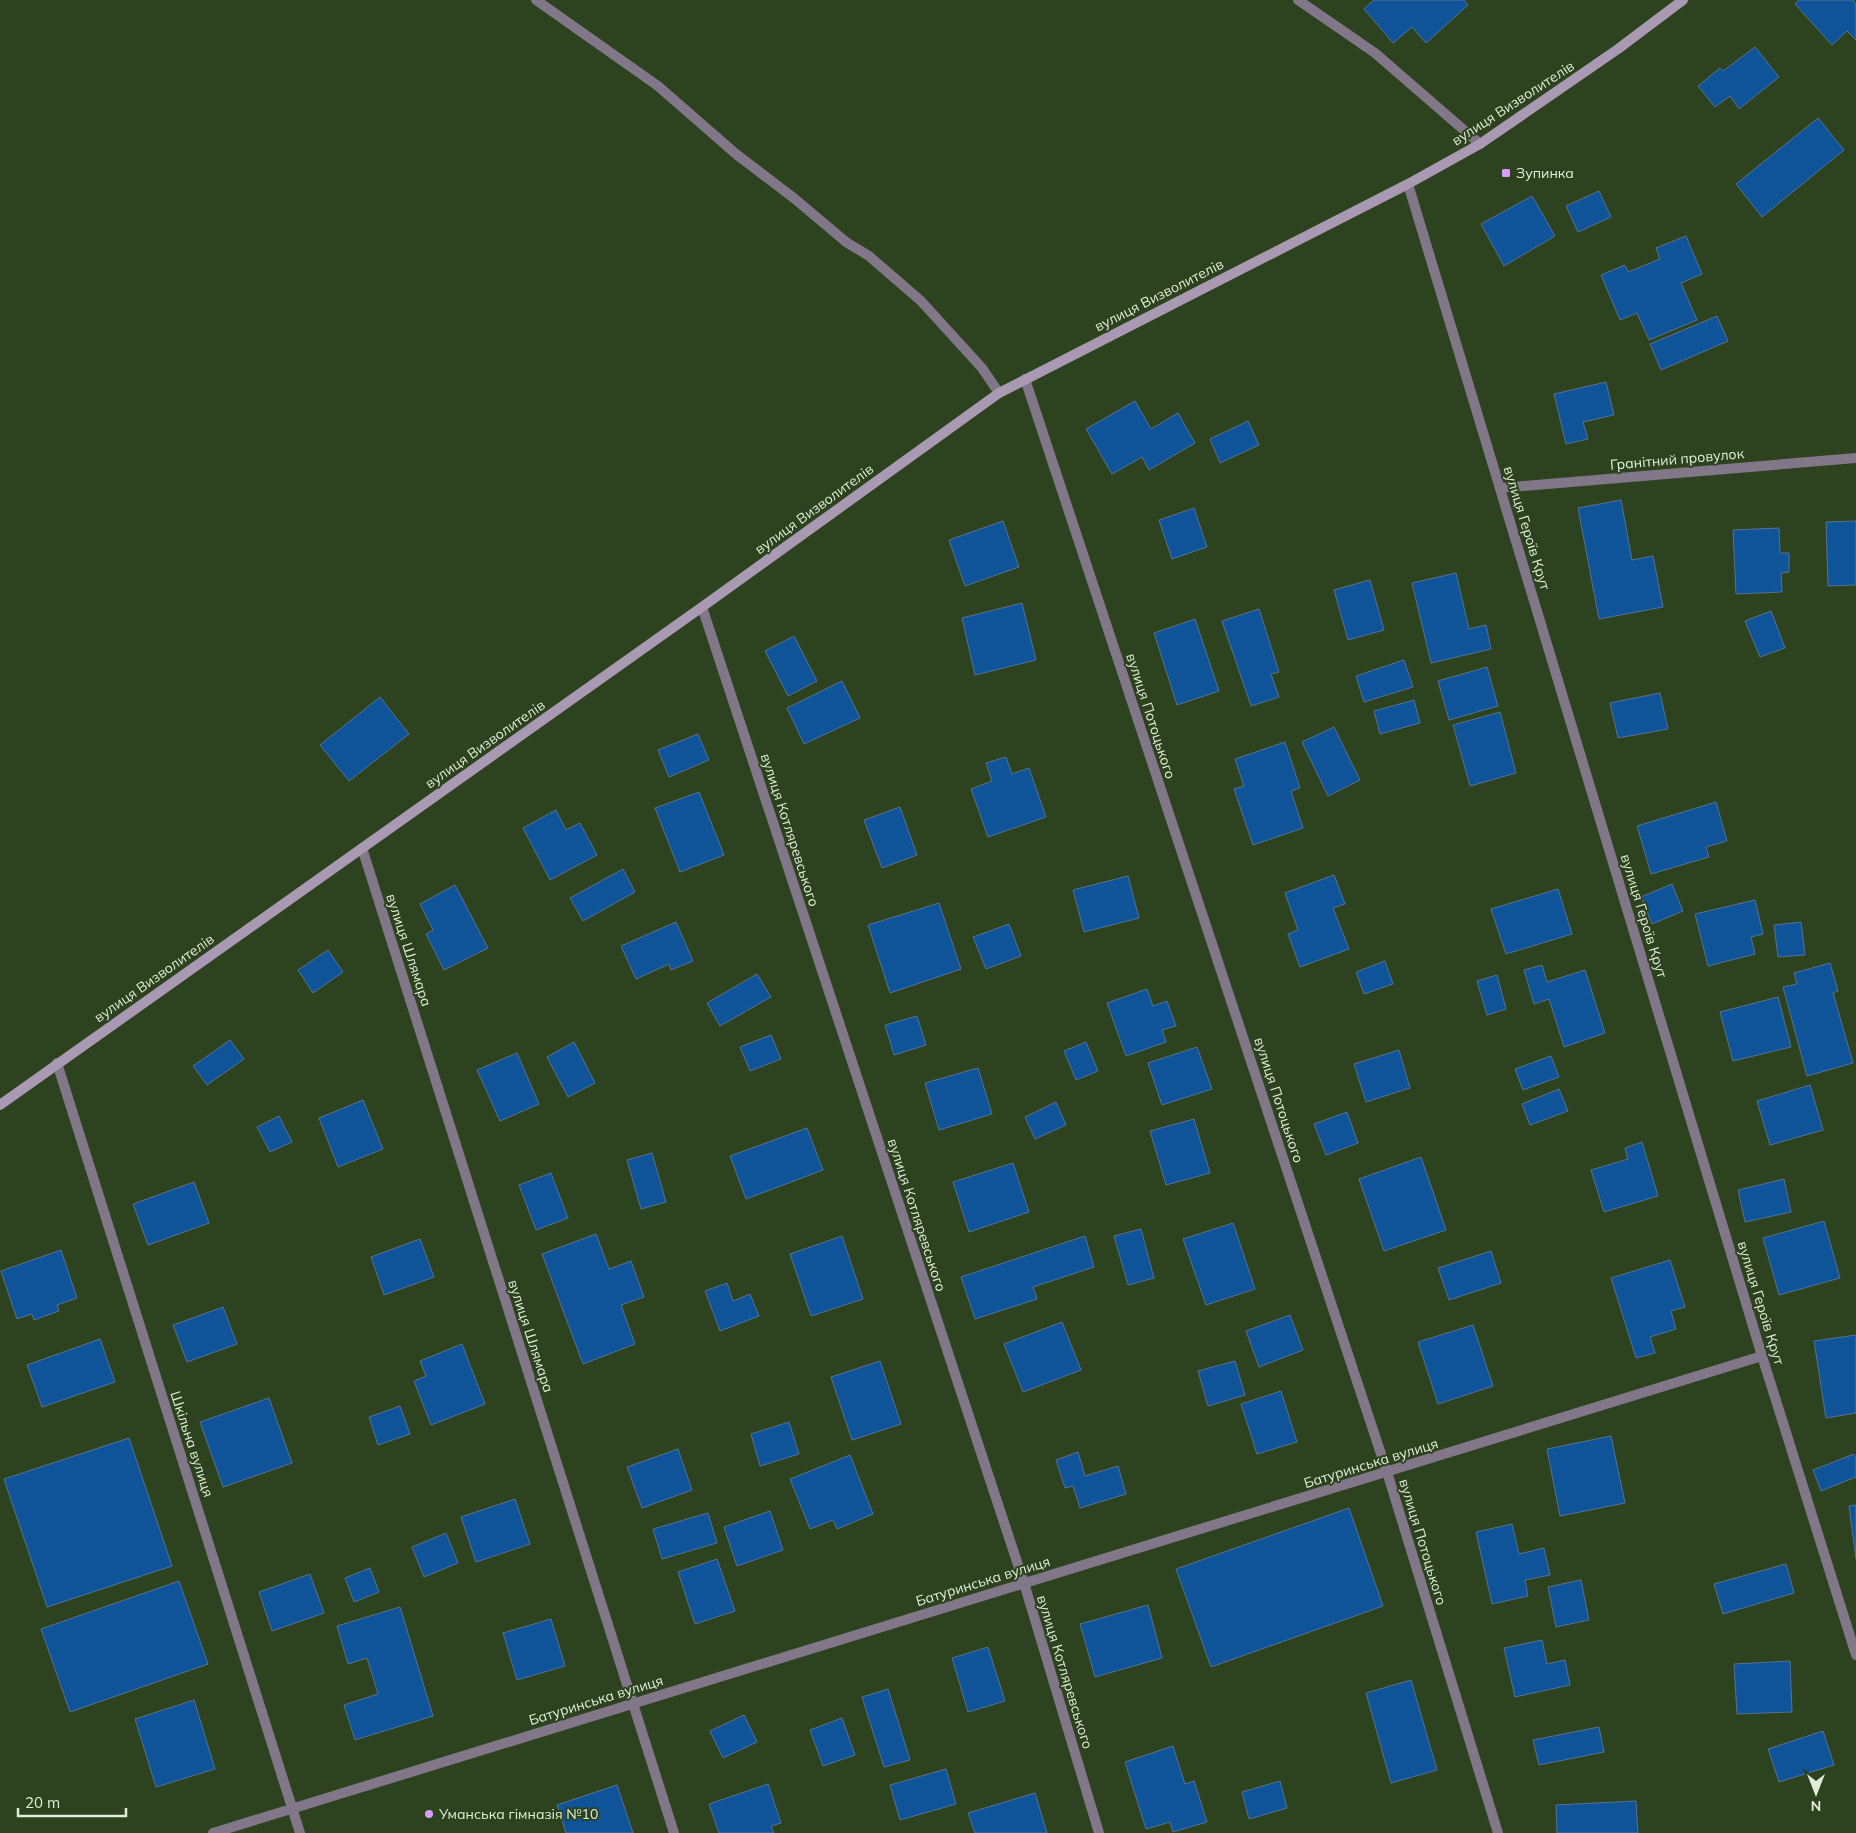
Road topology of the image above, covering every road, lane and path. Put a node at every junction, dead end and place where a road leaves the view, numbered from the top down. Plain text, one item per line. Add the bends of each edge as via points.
1 (536, 0) edge
2 (1298, 0) edge
3 (1683, 0) edge
4 (1480, 144) junction
5 (1408, 184) junction
6 (1025, 379) junction
7 (999, 393) junction
8 (1856, 458) edge
9 (1500, 488) junction
10 (702, 607) junction
11 (362, 848) junction
12 (57, 1064) junction
13 (0, 1105) edge
14 (1762, 1356) junction
15 (1387, 1472) junction
16 (1024, 1583) junction
17 (1856, 1655) edge
18 (634, 1703) junction
19 (293, 1808) junction
20 (213, 1833) edge
21 (300, 1833) edge
22 (674, 1833) edge
23 (1100, 1833) edge
24 (1498, 1833) edge

1 - 7 street via 658,86 736,154 846,242 869,256 921,301 982,368
2 - 4 street via 1375,53
3 - 4 main road, вулиця Визволителів
4 - 5 main road, вулиця Визволителів
5 - 6 main road, вулиця Визволителів
5 - 9 street, вулиця Героїв Крут
6 - 7 main road, вулиця Визволителів
6 - 15 street, вулиця Потоцького
7 - 10 main road, вулиця Визволителів
8 - 9 street, Гранітний провулок
9 - 14 street, вулиця Героїв Крут
10 - 11 main road, вулиця Визволителів
10 - 16 street, вулиця Котляревського
11 - 12 main road, вулиця Визволителів
11 - 18 street, вулиця Шлямара
12 - 13 main road, вулиця Визволителів
12 - 19 street, Шкільна вулиця
14 - 15 street, Батуринська вулиця
14 - 17 street, вулиця Героїв Крут
15 - 16 street, Батуринська вулиця
15 - 24 street, вулиця Потоцького
16 - 18 street, Батуринська вулиця
16 - 23 street, вулиця Котляревського
18 - 19 street, Батуринська вулиця
18 - 22 street, вулиця Шлямара
19 - 20 street, Батуринська вулиця
19 - 21 street, Шкільна вулиця

